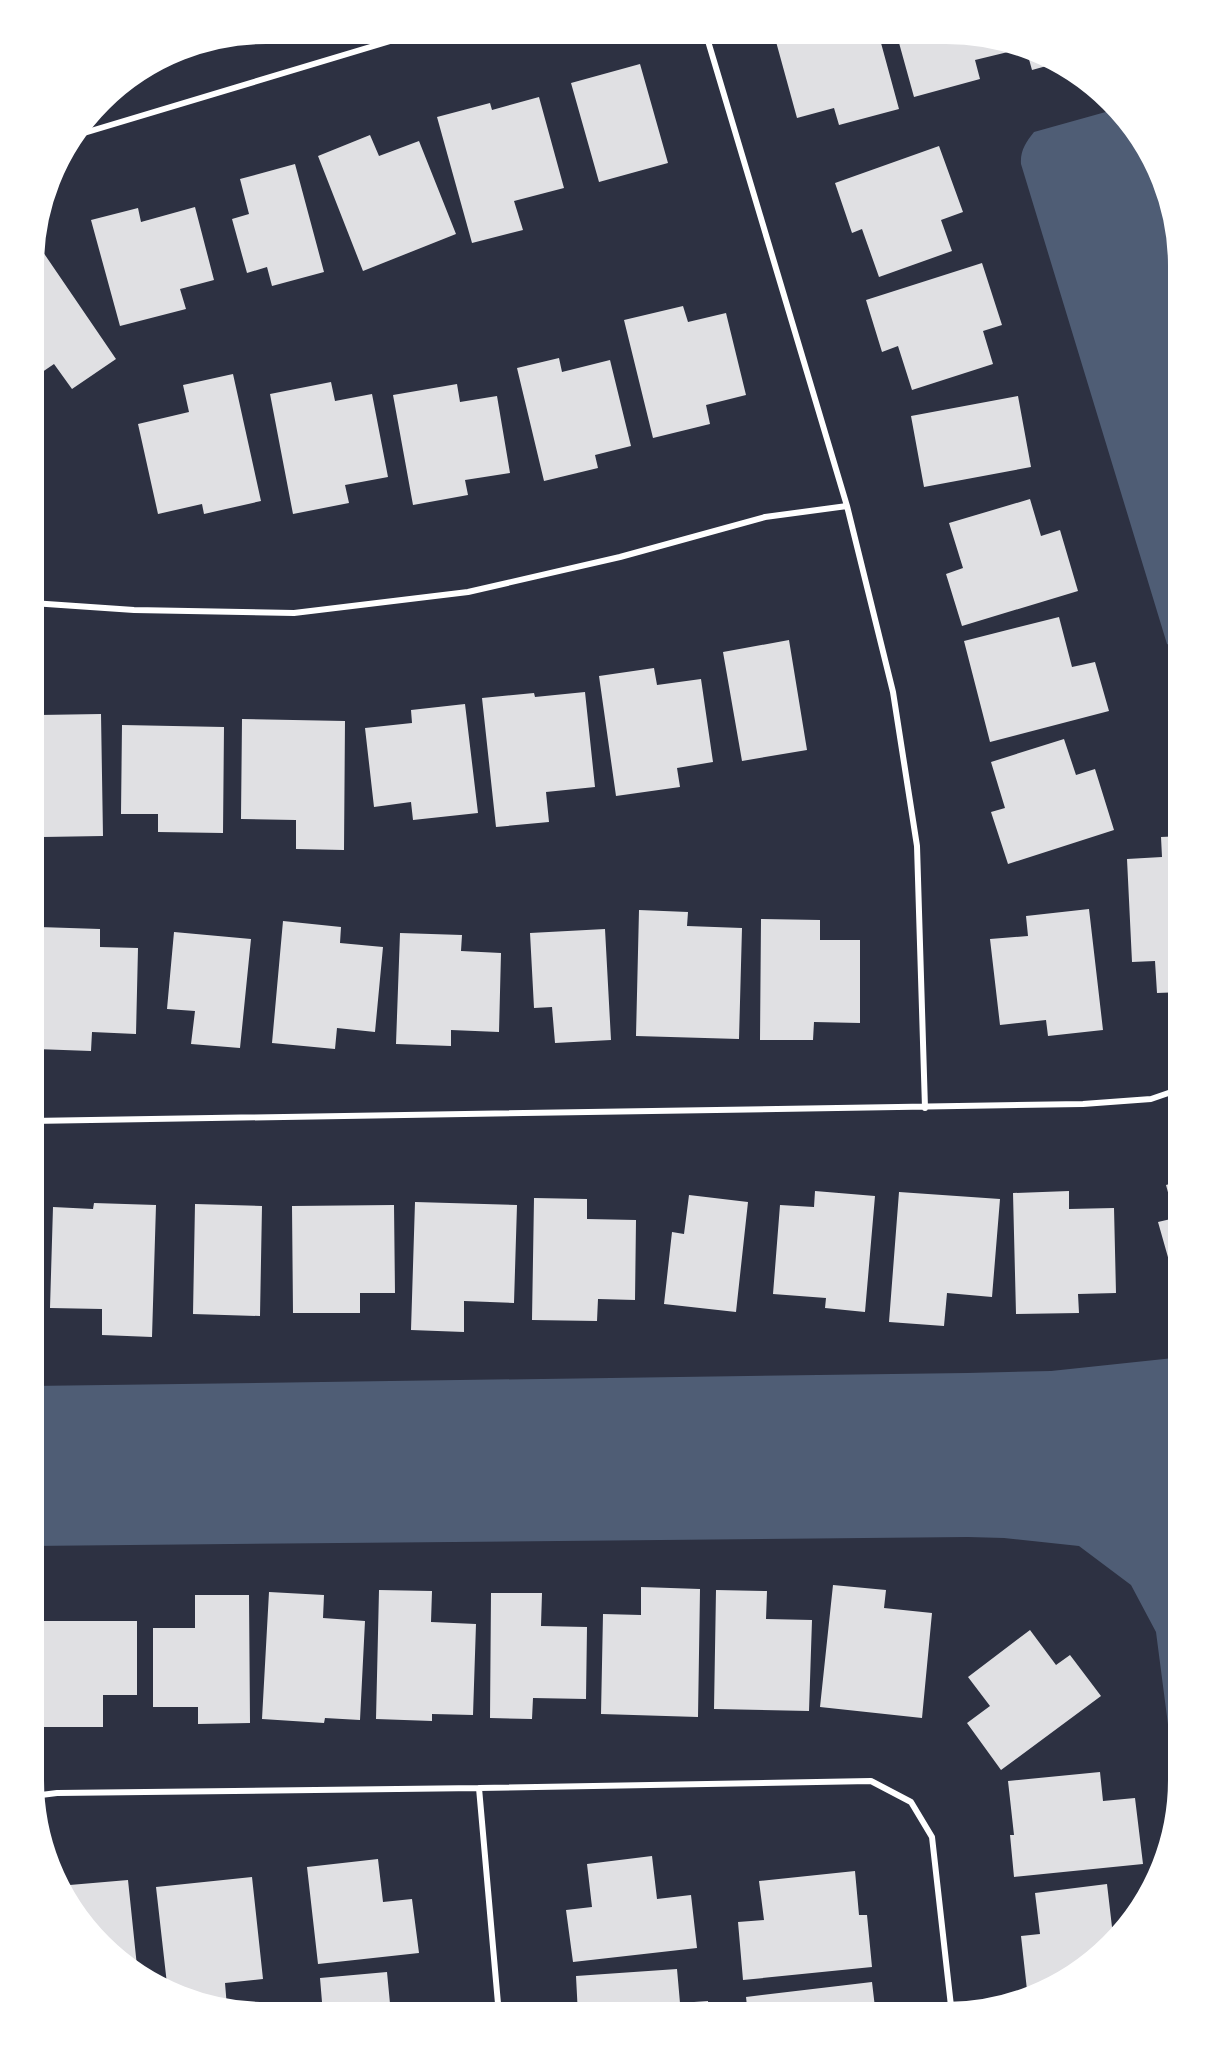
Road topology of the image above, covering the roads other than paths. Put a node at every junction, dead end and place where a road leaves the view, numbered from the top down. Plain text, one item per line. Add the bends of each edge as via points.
1 (394, 40) edge
2 (708, 40) edge
3 (84, 133) edge
4 (847, 506) junction
5 (40, 604) edge
6 (1172, 1092) edge
7 (925, 1108) junction
8 (40, 1121) edge
9 (479, 1788) junction
10 (41, 1795) edge
11 (498, 2006) edge
12 (951, 2006) edge

1 - 3 street
2 - 4 street
4 - 5 street via 765,517 620,557 468,592 294,613
4 - 7 street via 893,692 917,846
6 - 7 street via 1150,1099 1083,1104
7 - 8 street
9 - 10 street
9 - 11 street
9 - 12 street via 871,1781 911,1802 932,1837

